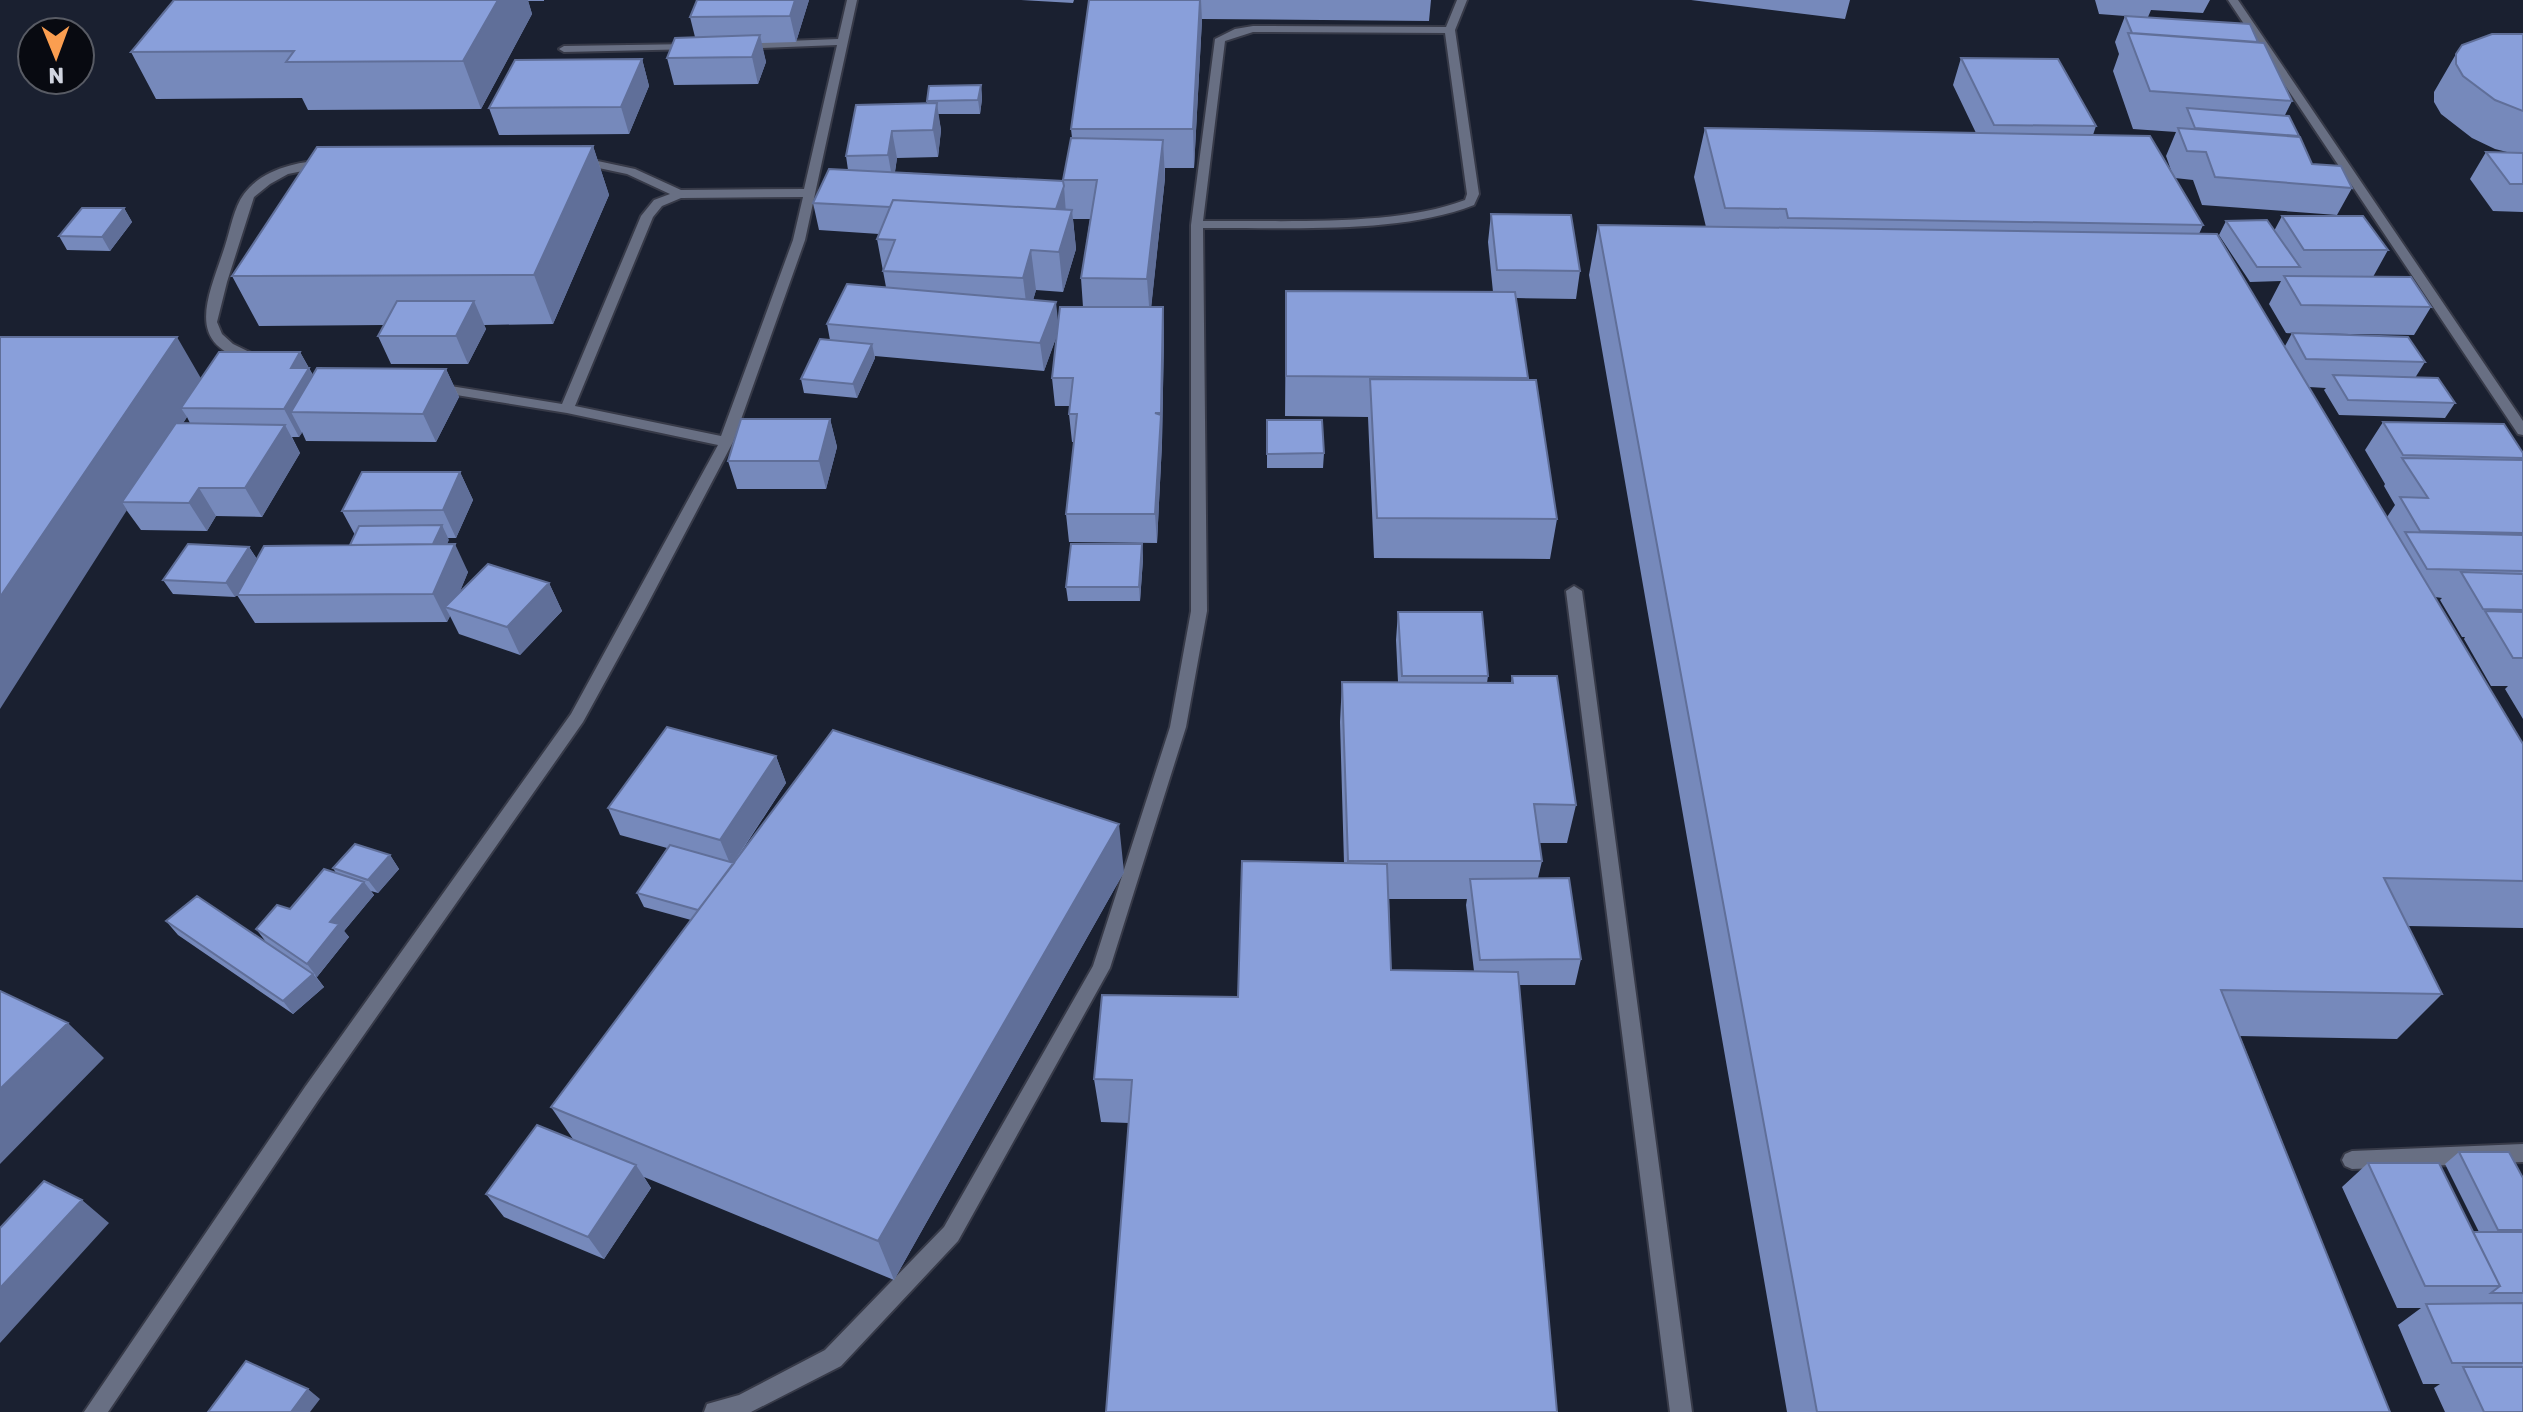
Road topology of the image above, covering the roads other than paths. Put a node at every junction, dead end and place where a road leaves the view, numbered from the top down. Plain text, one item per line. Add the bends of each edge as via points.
1 (852, 0) edge
2 (1462, 0) edge
3 (2233, 0) edge
4 (1450, 30) junction
5 (843, 42) junction
6 (727, 46) edge
7 (713, 47) edge
8 (564, 49) dead end
9 (559, 158) edge
10 (336, 163) edge
11 (807, 193) junction
12 (679, 194) junction
13 (1197, 225) junction
14 (278, 363) edge
15 (430, 387) edge
16 (567, 409) junction
17 (2523, 431) edge
18 (726, 442) junction
19 (1574, 591) dead end
20 (2523, 1153) edge
21 (2352, 1160) dead end
22 (95, 1412) edge
23 (715, 1412) edge
24 (1681, 1412) edge

1 - 5 street
2 - 4 street
3 - 17 street
4 - 13 street via 1253,29 1220,39
4 - 13 street via 1470,202 1443,212 1378,218
5 - 6 street
5 - 11 street
7 - 8 street
9 - 12 street via 624,167
10 - 14 street via 280,171 248,196 219,293 211,321 219,341 247,358
11 - 12 street
11 - 18 street via 799,240
12 - 16 street via 658,203 647,216
13 - 23 street via 1199,611 1178,727 1101,968 951,1234 833,1358 742,1405
15 - 16 street
16 - 18 street
18 - 22 street via 577,718
19 - 24 street
20 - 21 street

